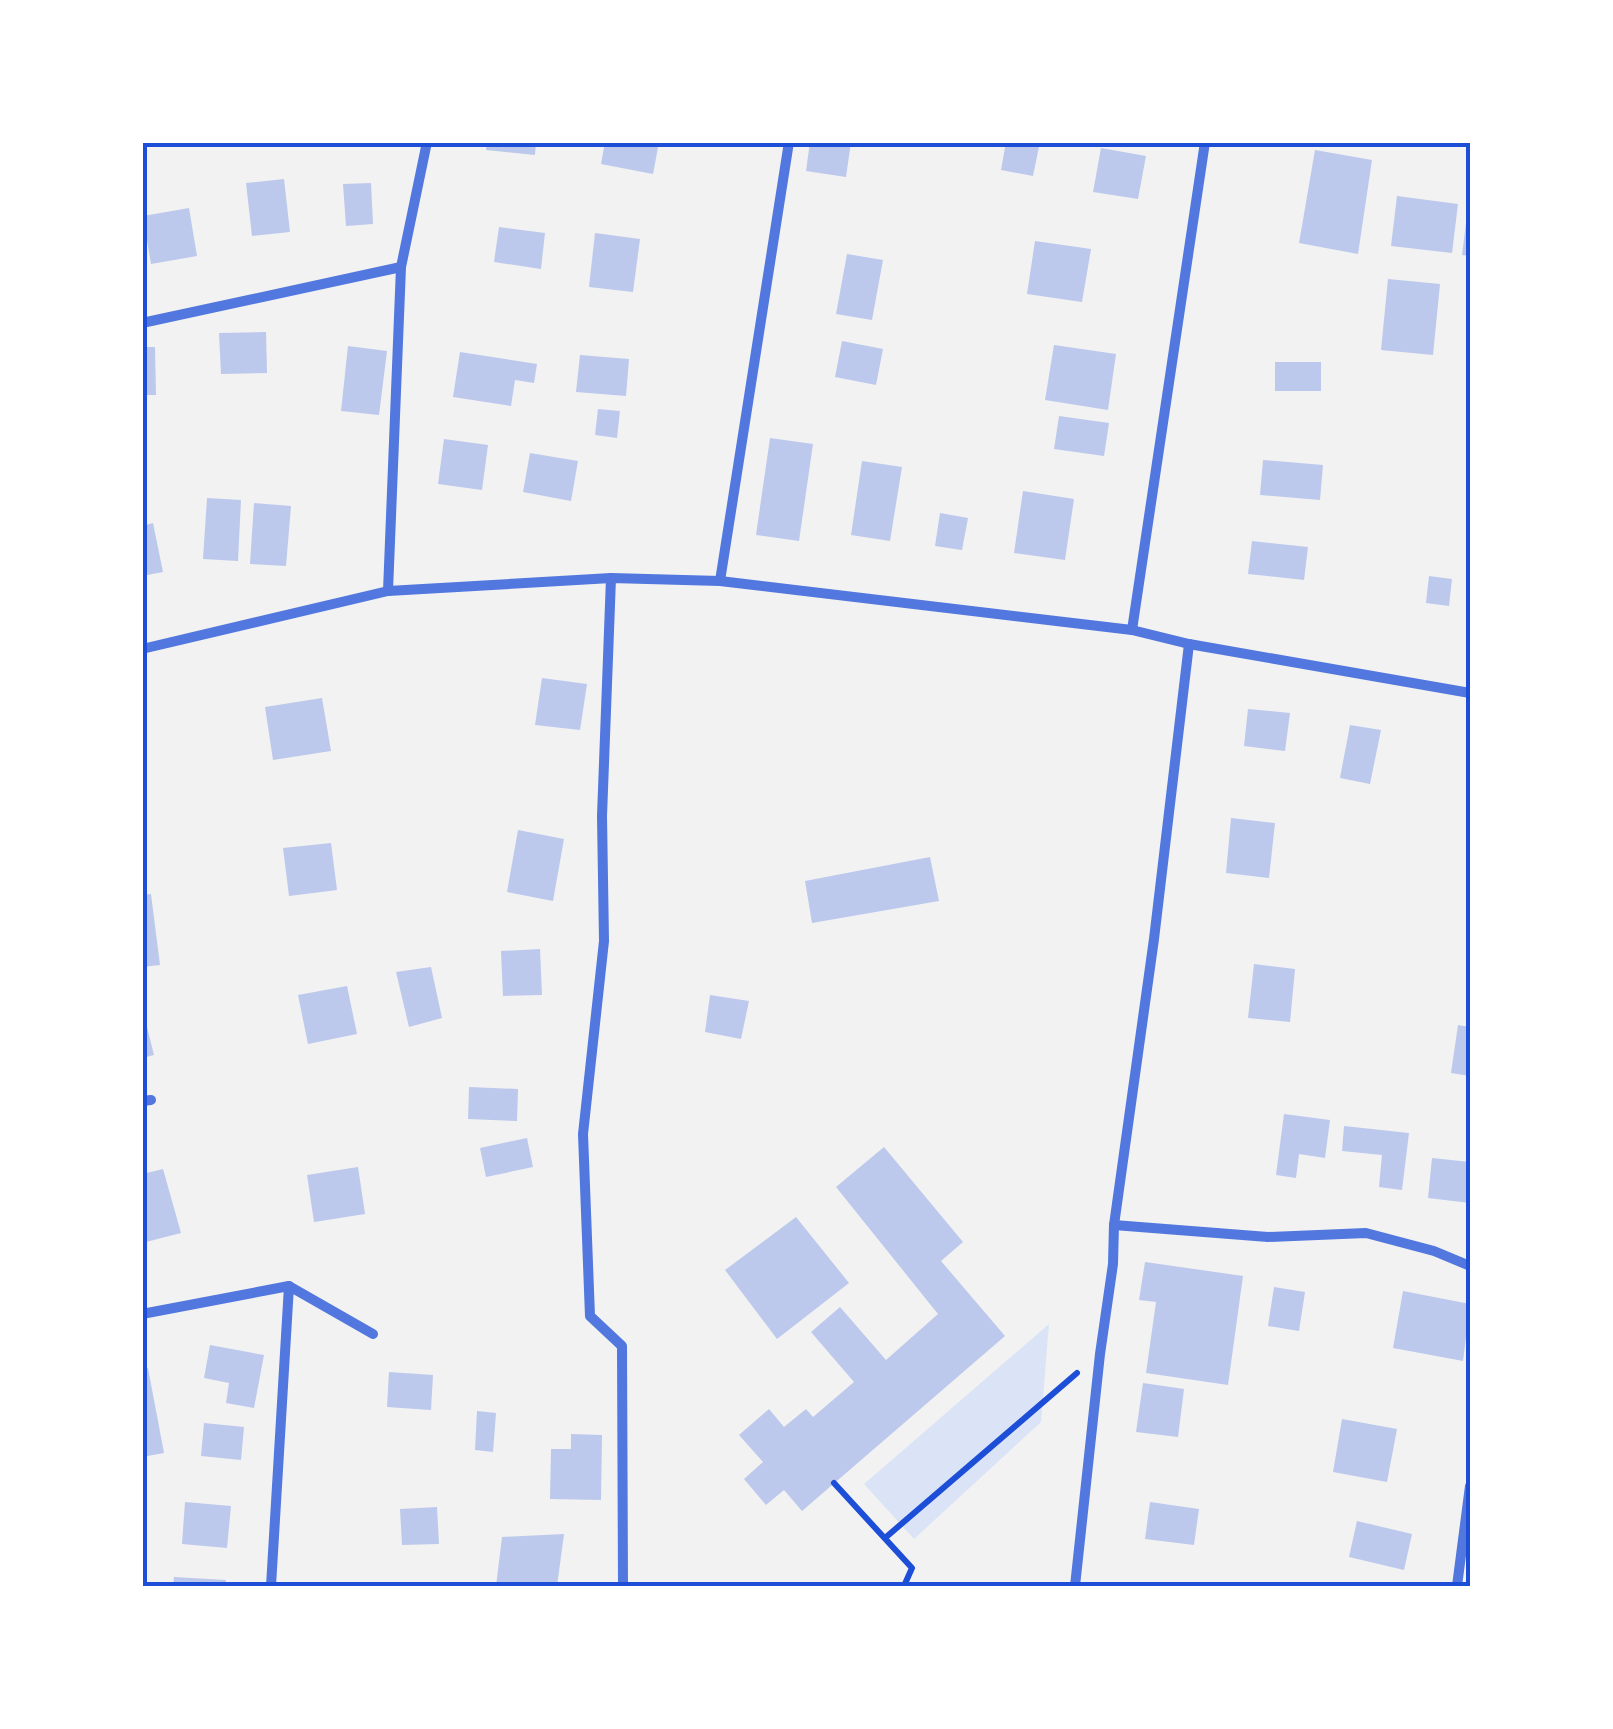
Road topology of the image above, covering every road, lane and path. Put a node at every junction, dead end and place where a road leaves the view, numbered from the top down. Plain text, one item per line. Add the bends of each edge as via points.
1 (427, 142) edge
2 (789, 142) edge
3 (1205, 142) edge
4 (401, 267) junction
5 (142, 322) edge
6 (612, 578) junction
7 (720, 581) junction
8 (388, 591) junction
9 (1132, 630) junction
10 (1189, 644) junction
11 (142, 649) edge
12 (1470, 693) edge
13 (1114, 1224) junction
14 (1470, 1266) edge
15 (289, 1286) junction
16 (142, 1314) edge
17 (373, 1334) dead end
18 (1100, 1354) junction
19 (834, 1483) dead end
20 (1470, 1486) edge
21 (884, 1538) junction
22 (271, 1586) edge
23 (622, 1586) edge
24 (904, 1586) edge
25 (1075, 1586) edge
26 (1458, 1586) edge

1 - 4 street
2 - 7 street
3 - 9 street
4 - 5 street
4 - 8 street
6 - 7 street
6 - 8 street
6 - 23 street via 604,941 583,1134 590,1316 622,1346
7 - 9 street
8 - 11 street
9 - 10 street
10 - 12 street
10 - 13 street
13 - 14 street via 1268,1238 1366,1233
13 - 18 street
15 - 16 street
15 - 17 street
15 - 22 street
18 - 21 path
18 - 25 street
19 - 21 path
20 - 26 street
21 - 24 path via 912,1568

